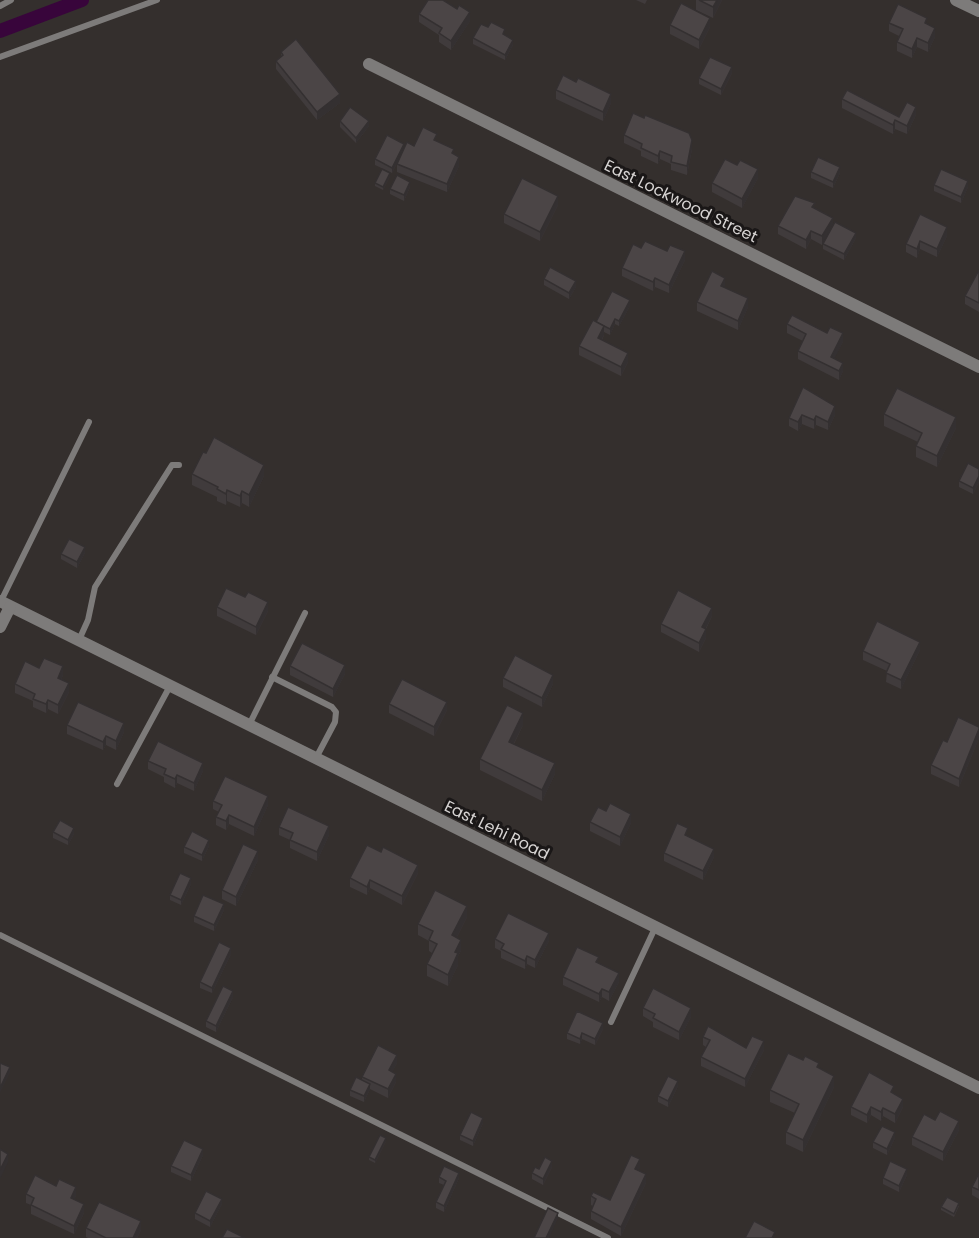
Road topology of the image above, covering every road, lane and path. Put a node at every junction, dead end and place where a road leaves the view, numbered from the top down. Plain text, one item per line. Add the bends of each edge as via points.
1 (11, 0) edge
2 (157, 0) edge
3 (956, 0) edge
4 (0, 6) edge
5 (979, 11) edge
6 (0, 57) edge
7 (369, 64) dead end
8 (979, 367) edge
9 (89, 422) dead end
10 (179, 465) dead end
11 (4, 603) edge
12 (305, 613) dead end
13 (0, 627) edge
14 (78, 641) junction
15 (272, 677) junction
16 (170, 686) junction
17 (249, 725) junction
18 (316, 758) junction
19 (117, 784) dead end
20 (656, 927) junction
21 (0, 935) edge
22 (611, 1022) dead end
23 (979, 1088) edge
24 (608, 1238) edge

1 - 4 lane
2 - 6 lane
3 - 5 street
7 - 8 street, East Lockwood Street
9 - 11 lane
10 - 14 lane via 172,465 95,586 88,620
11 - 13 street
11 - 14 street, East Lehi Road
12 - 15 lane
14 - 16 street, East Lehi Road
15 - 17 lane
15 - 18 lane via 336,712
16 - 17 street, East Lehi Road
16 - 19 lane
17 - 18 street, East Lehi Road
18 - 20 street, East Lehi Road
20 - 22 lane
20 - 23 street, East Lehi Road
21 - 24 lane

